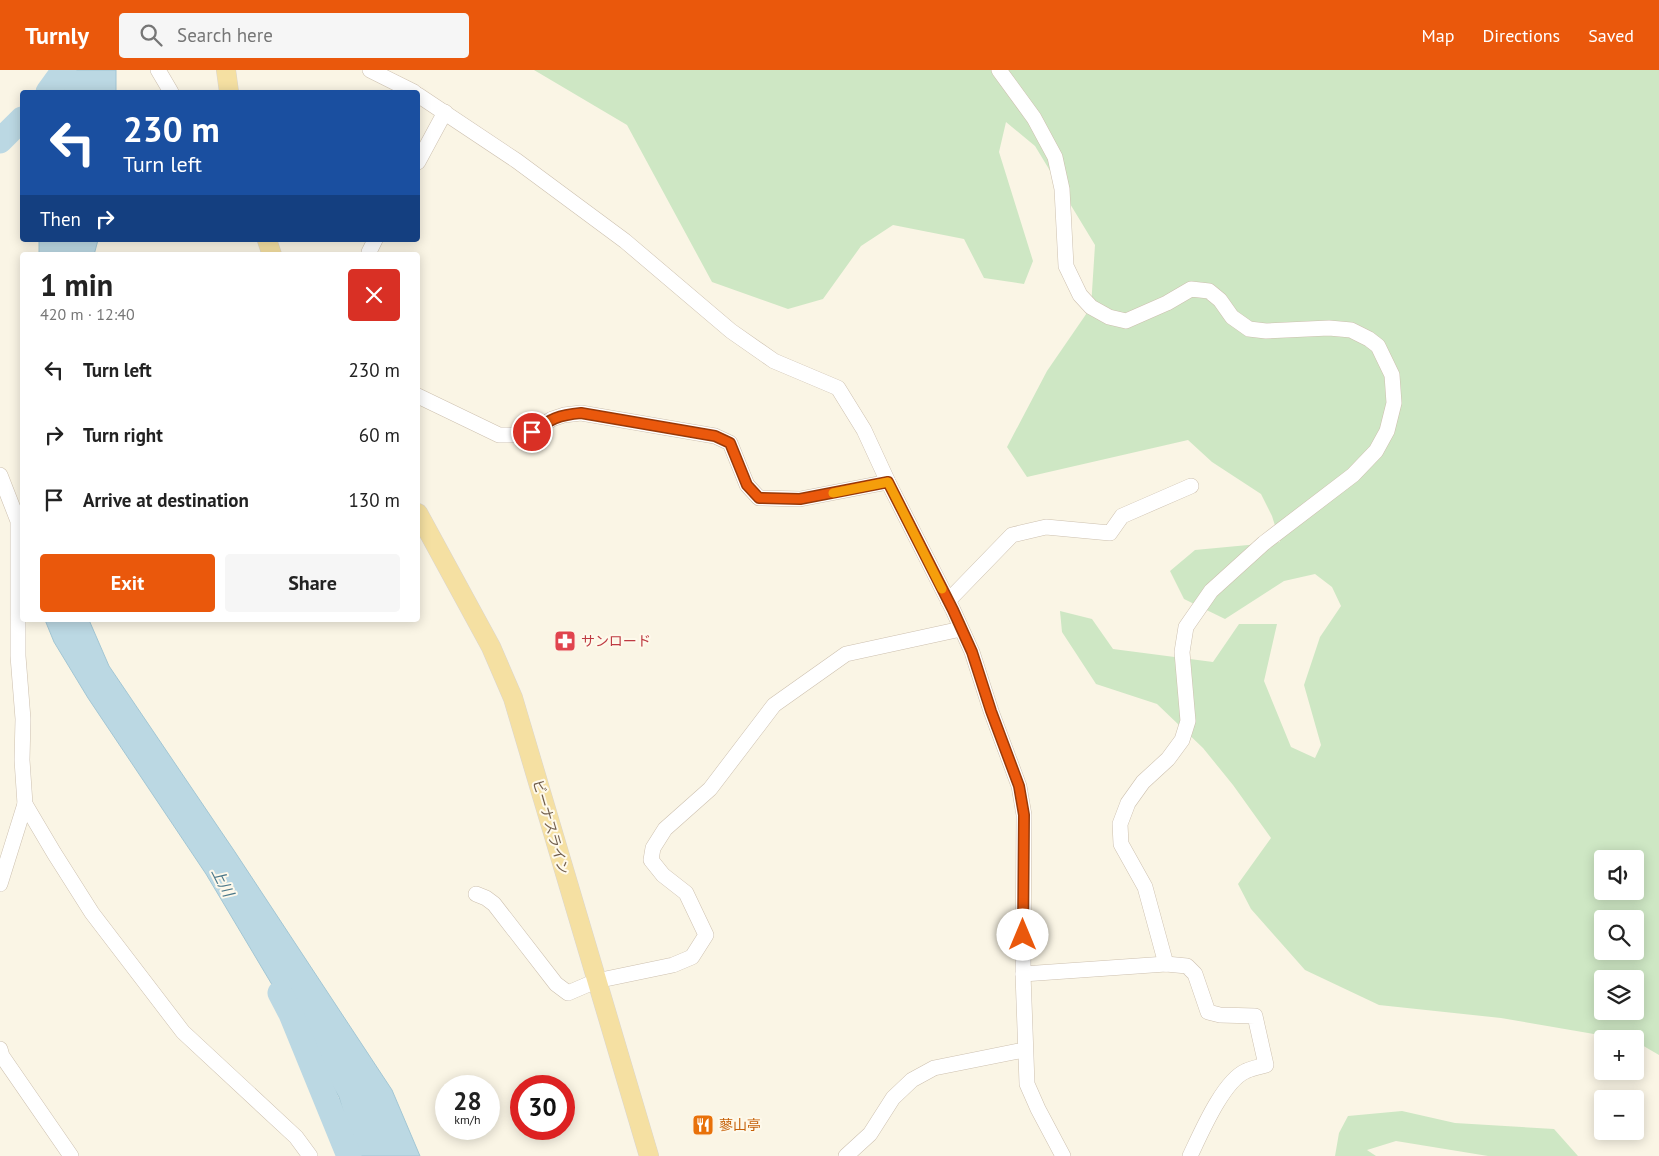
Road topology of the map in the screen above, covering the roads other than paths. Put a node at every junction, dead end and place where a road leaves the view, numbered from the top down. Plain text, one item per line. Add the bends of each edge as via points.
1 (158, 70) edge
2 (226, 70) edge
3 (370, 70) edge
4 (999, 70) edge
5 (170, 90) edge
6 (229, 90) edge
7 (410, 90) edge
8 (420, 96) edge
9 (445, 112) junction
10 (420, 158) edge
11 (420, 397) edge
12 (0, 474) edge
13 (888, 482) junction
14 (1191, 486) dead end
15 (420, 517) edge
16 (948, 600) junction
17 (961, 629) junction
18 (26, 804) junction
19 (0, 884) edge
20 (476, 894) dead end
21 (1166, 964) junction
22 (1023, 974) junction
23 (596, 981) junction
24 (0, 1049) edge
25 (1024, 1050) junction
26 (71, 1156) edge
27 (310, 1156) edge
28 (648, 1156) edge
29 (846, 1156) edge
30 (1063, 1156) edge
31 (1190, 1156) edge

1 - 5 street
2 - 6 main road
3 - 7 street
4 - 21 street via 1034,118 1054,157 1062,189 1066,266 1080,295 1091,307 1109,317 1126,321 1191,289 1209,291 1232,317 1250,329 1351,330 1378,346 1392,375 1394,403 1387,431 1376,451 1353,475 1264,543 1211,591 1186,627 1182,652 1188,721 1182,740 1168,759 1143,782 1128,803 1120,824 1121,844 1145,887
8 - 9 street
9 - 10 street
9 - 13 street via 625,241 731,332 774,361 838,388 864,430
11 - 13 street via 499,434 532,432 552,418 581,413 715,436 730,443 747,485 759,498 800,499
12 - 18 street via 18,521 18,656
13 - 16 street
14 - 16 street via 1122,516 1110,533 1046,527 1012,535
15 - 23 main road, ビーナスライン via 504,676
16 - 17 street
17 - 22 street via 1019,786 1024,815
17 - 23 street via 846,654 774,705 710,790 665,829 653,848 651,860 663,875 686,893 706,935 692,957 673,965
18 - 19 street
18 - 27 street via 92,913 183,1032 296,1137
20 - 23 street via 494,904 556,984 568,993
21 - 22 street
21 - 31 street via 1186,966 1195,974 1208,1012 1255,1016 1266,1066 1245,1071 1227,1087
22 - 25 street
23 - 28 main road, ビーナスライン
24 - 26 street
25 - 29 street via 934,1068 912,1080 893,1098 870,1134
25 - 30 street via 1027,1084

